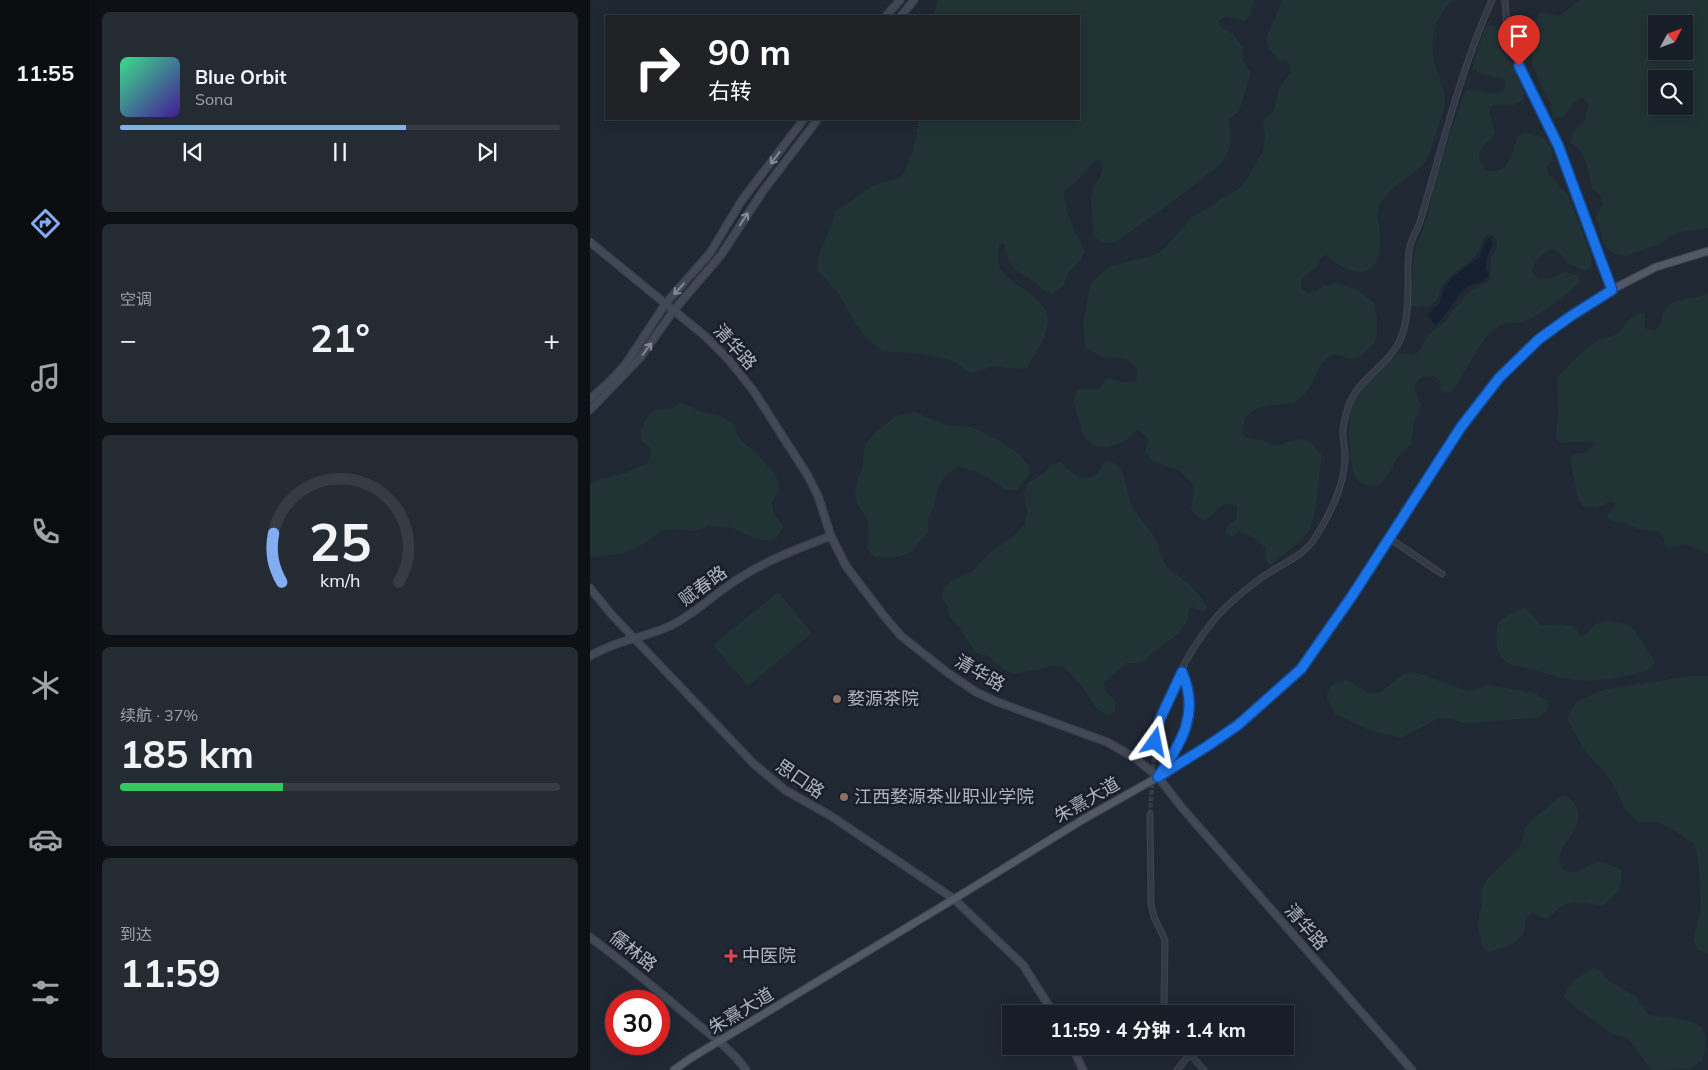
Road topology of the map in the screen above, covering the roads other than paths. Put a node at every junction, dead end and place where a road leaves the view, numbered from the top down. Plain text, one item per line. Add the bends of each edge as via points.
1 (900, 0) edge
2 (914, 0) edge
3 (1492, 0) edge
4 (1505, 0) edge
5 (887, 15) edge
6 (902, 15) edge
7 (803, 120) edge
8 (817, 120) edge
9 (590, 242) edge
10 (1708, 251) edge
11 (1612, 290) junction
12 (666, 303) junction
13 (674, 310) junction
14 (590, 399) edge
15 (590, 410) edge
16 (831, 536) junction
17 (1389, 538) junction
18 (1442, 574) dead end
19 (590, 588) edge
20 (634, 638) junction
21 (590, 656) edge
22 (1182, 672) junction
23 (1155, 742) tunnel mouth
24 (1158, 777) junction
25 (1150, 814) tunnel mouth
26 (954, 899) junction
27 (590, 937) edge
28 (1048, 1005) edge
29 (1164, 1005) edge
30 (720, 1042) junction
31 (1076, 1055) edge
32 (1189, 1055) edge
33 (1191, 1055) edge
34 (674, 1070) edge
35 (746, 1070) edge
36 (1083, 1070) edge
37 (1177, 1070) edge
38 (1204, 1070) edge
39 (1412, 1070) edge

1 - 5 main road
2 - 6 main road
3 - 22 street via 1472,50 1410,247 1408,312 1400,340 1360,386 1349,405 1343,430 1346,457 1340,488 1311,544 1227,607 1213,621
4 - 11 street via 1507,28 1515,56 1558,145
7 -> 12 main road via 742,200 710,253
13 -> 8 main road via 721,255 751,208
9 - 12 main road, 清华路
10 - 11 main road, 朱熹大道 via 1656,267
11 - 17 main road, 朱熹大道 via 1546,335 1499,378 1461,427
12 - 13 main road, 清华路
12 - 14 main road via 625,365
15 -> 13 main road via 640,358
13 - 16 main road, 清华路 via 728,359 753,390 808,476
16 - 20 main road, 赋春路 via 775,558 739,578 674,624
16 - 24 main road, 清华路 via 846,566 901,636 948,673 995,701 1107,742 1135,758
17 - 18 street
17 - 24 main road, 朱熹大道 via 1301,669 1238,725
19 - 20 main road, 思口路
20 - 21 main road, 赋春路
20 - 26 main road, 思口路 via 738,749 785,790 831,816
22 - 23 street via 1160,719
22 - 24 street via 1190,702 1187,721 1180,742
24 - 26 main road, 朱熹大道
24 - 39 main road, 清华路
25 - 29 street via 1151,904 1165,940
26 - 28 main road, 思口路 via 1024,965
26 - 30 main road, 朱熹大道
27 - 30 main road, 儒林路
30 - 34 main road, 朱熹大道
30 - 35 main road, 儒林路
31 - 36 main road
32 - 37 street
33 - 38 street

